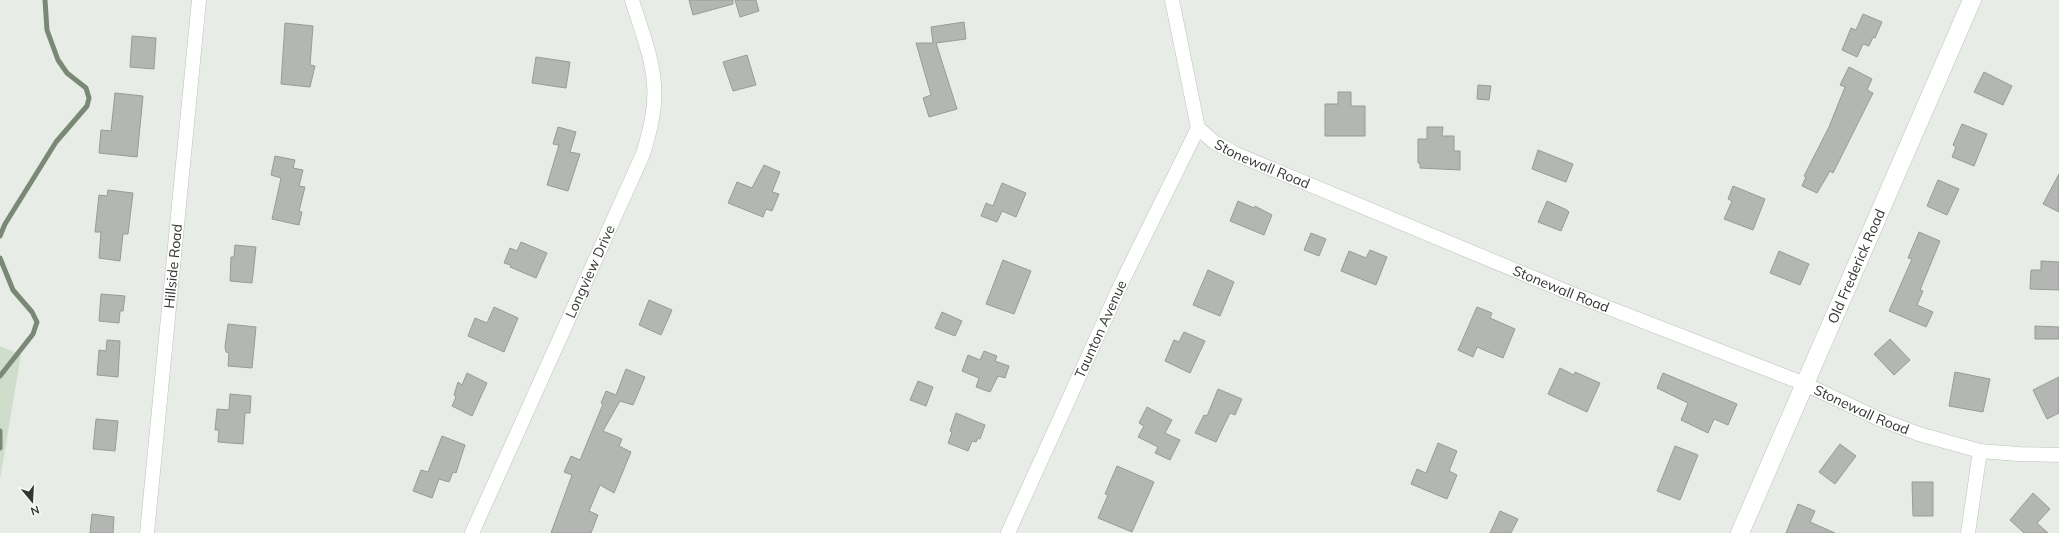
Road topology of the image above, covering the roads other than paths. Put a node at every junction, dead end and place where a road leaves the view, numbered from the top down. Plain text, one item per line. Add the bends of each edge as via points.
1 (199, 0) edge
2 (632, 0) edge
3 (1172, 0) edge
4 (1972, 0) edge
5 (1198, 128) junction
6 (1805, 384) junction
7 (1980, 451) junction
8 (2059, 455) edge
9 (147, 533) edge
10 (472, 533) edge
11 (1008, 533) edge
12 (1740, 533) edge
13 (1968, 533) edge

1 - 9 street, Hillside Road
2 - 10 street, Longview Drive via 649,54 654,83 651,126 643,154
3 - 5 street
4 - 6 street, Old Frederick Road
5 - 6 street, Stonewall Road via 1214,142 1243,157 1565,291
5 - 11 street, Taunton Avenue via 1122,282
6 - 7 street, Stonewall Road via 1879,419 1919,434
6 - 12 street, Old Frederick Road
7 - 8 street, Stonewall Road
7 - 13 street

